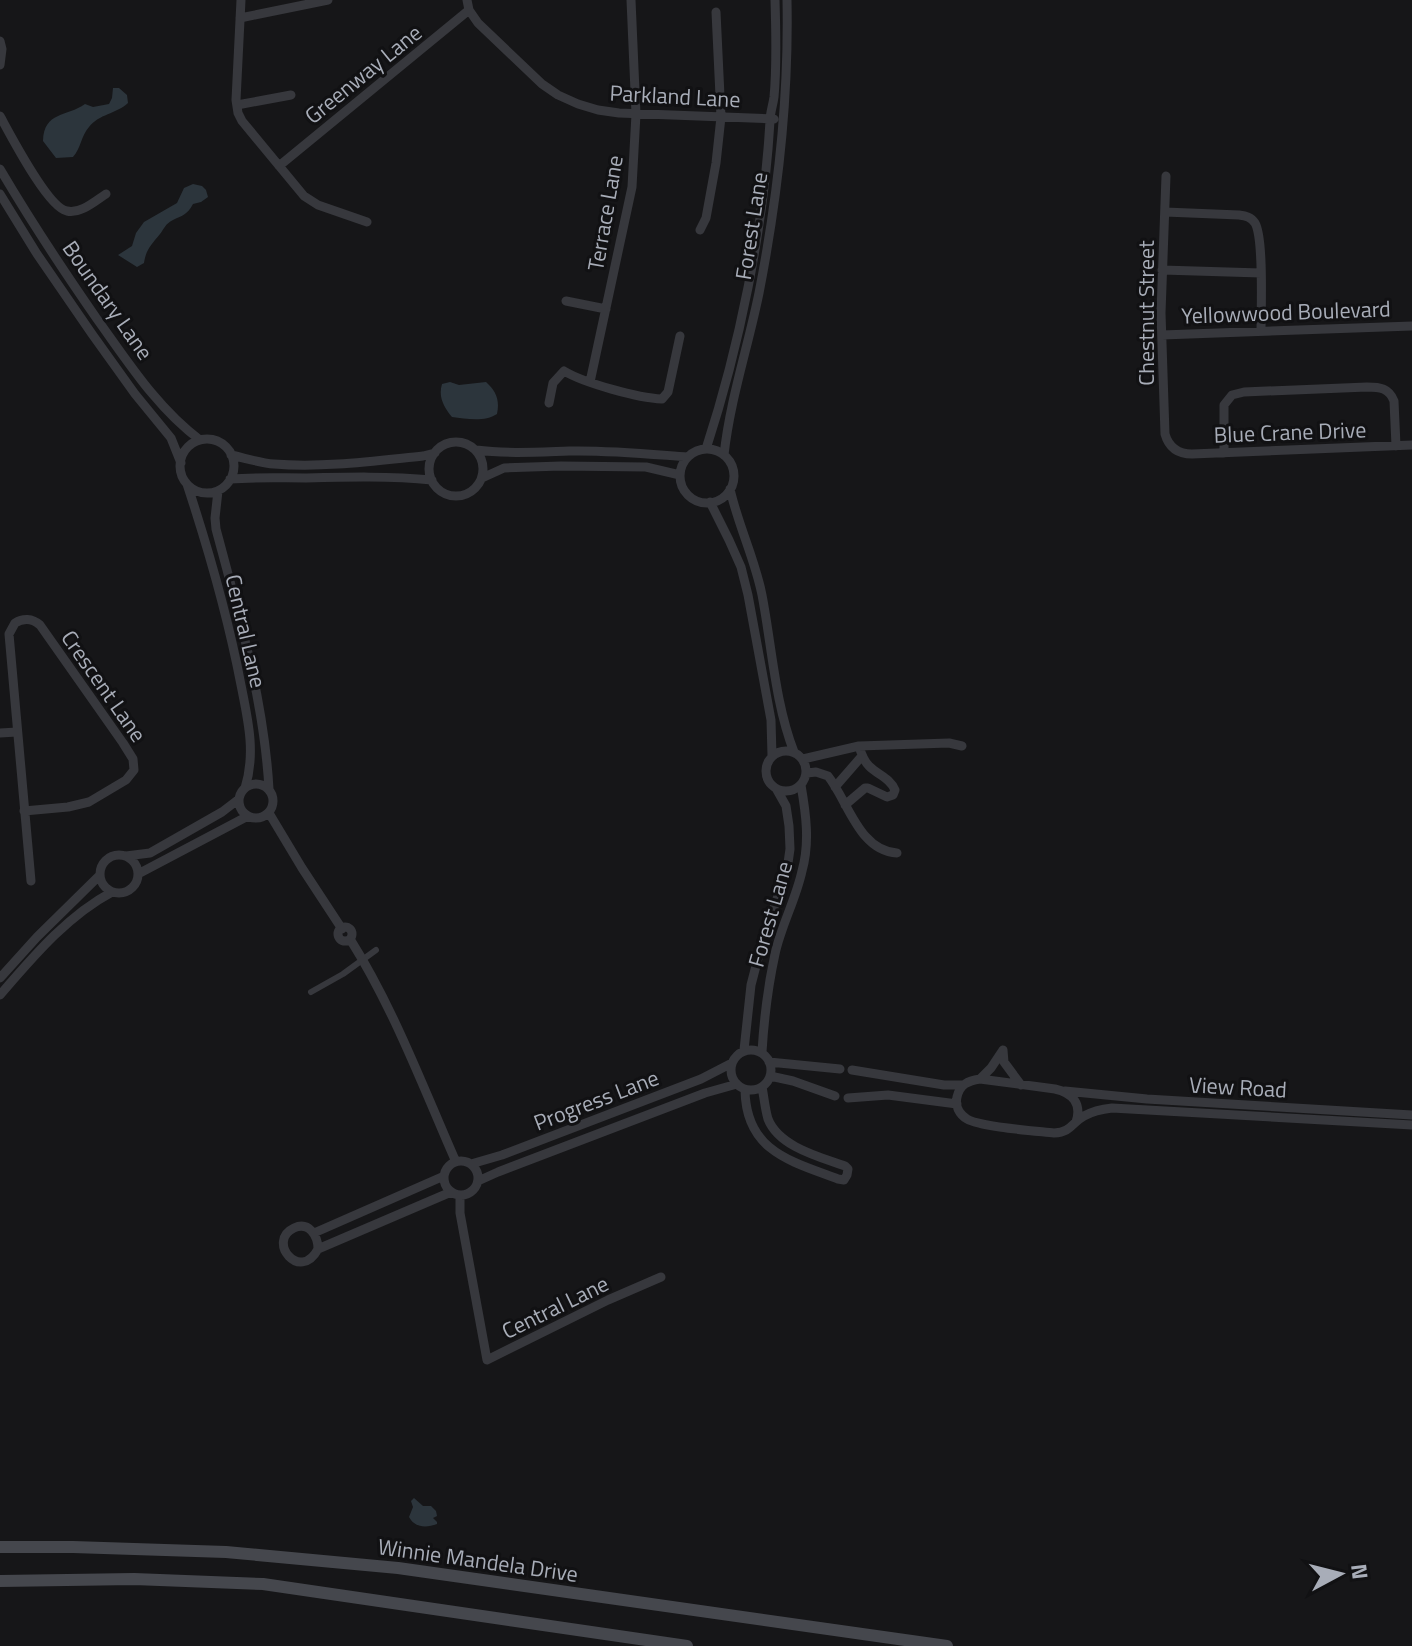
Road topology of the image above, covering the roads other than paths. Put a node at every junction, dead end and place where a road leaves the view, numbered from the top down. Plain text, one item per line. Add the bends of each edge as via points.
1 (241, 0) edge
2 (328, 0) edge
3 (631, 0) edge
4 (775, 0) edge
5 (787, 0) edge
6 (468, 5) edge
7 (716, 12) dead end
8 (240, 18) junction
9 (0, 41) edge
10 (0, 65) edge
11 (291, 95) dead end
12 (237, 105) junction
13 (636, 114) junction
14 (0, 116) edge
15 (721, 117) junction
16 (770, 118) junction
17 (782, 119) junction
18 (279, 166) junction
19 (0, 169) edge
20 (1166, 176) dead end
21 (0, 194) edge
22 (106, 194) dead end
23 (1165, 212) junction
24 (367, 222) dead end
25 (700, 230) dead end
26 (1162, 270) junction
27 (1261, 273) junction
28 (566, 301) dead end
29 (606, 309) junction
30 (1412, 326) edge
31 (1261, 331) junction
32 (1162, 335) junction
33 (680, 336) dead end
34 (590, 382) junction
35 (549, 403) dead end
36 (715, 422) junction
37 (728, 426) junction
38 (200, 440) junction
39 (1412, 445) edge
40 (1396, 446) junction
41 (1172, 448) joint
42 (706, 449) junction
43 (476, 450) junction
44 (435, 453) junction
45 (1224, 453) junction
46 (231, 455) junction
47 (724, 455) junction
48 (688, 457) junction
49 (181, 463) junction
50 (680, 475) junction
51 (482, 478) junction
52 (230, 479) junction
53 (432, 480) junction
54 (187, 484) junction
55 (730, 489) junction
56 (218, 491) junction
57 (710, 502) junction
58 (17, 732) junction
59 (0, 733) edge
60 (962, 746) dead end
61 (861, 751) junction
62 (772, 756) junction
63 (799, 756) junction
64 (807, 773) junction
65 (801, 785) junction
66 (835, 787) junction
67 (245, 788) junction
68 (269, 789) junction
69 (777, 790) junction
70 (239, 799) junction
71 (845, 805) junction
72 (24, 811) junction
73 (269, 813) junction
74 (248, 816) junction
75 (897, 853) dead end
76 (126, 856) junction
77 (138, 874) junction
78 (100, 875) junction
79 (31, 881) dead end
80 (112, 892) junction
81 (376, 950) dead end
82 (363, 960) junction
83 (0, 978) edge
84 (311, 992) dead end
85 (0, 995) edge
86 (744, 1050) junction
87 (762, 1052) junction
88 (769, 1062) junction
89 (732, 1063) junction
90 (840, 1069) dead end
91 (852, 1070) dead end
92 (770, 1076) junction
93 (980, 1079) junction
94 (963, 1085) junction
95 (1021, 1085) junction
96 (741, 1087) junction
97 (762, 1087) junction
98 (1062, 1091) junction
99 (835, 1096) dead end
100 (848, 1098) dead end
101 (957, 1104) junction
102 (1412, 1115) edge
103 (1076, 1122) junction
104 (1412, 1125) edge
105 (456, 1162) junction
106 (471, 1164) junction
107 (444, 1176) junction
108 (478, 1181) junction
109 (455, 1194) junction
110 (314, 1233) junction
111 (318, 1249) junction
112 (661, 1277) dead end
113 (0, 1547) edge
114 (0, 1581) edge
115 (687, 1646) edge
116 (947, 1646) edge

1 - 8 street
2 - 8 street
3 - 13 street, Terrace Lane
4 - 16 street, Forest Lane
5 - 17 street, Forest Lane
6 - 13 street, Parkland Lane via 478,23 525,70 558,95 598,110
6 - 18 street, Greenway Lane
7 - 15 street
8 - 12 street
9 - 10 street
11 - 12 street
12 - 18 street via 242,121
13 - 15 street, Parkland Lane
13 - 29 street, Terrace Lane via 632,187
14 - 22 street via 58,207 81,210
15 - 16 street, Parkland Lane
15 - 25 street
16 - 17 street, Parkland Lane
16 - 36 street, Forest Lane via 749,278
17 - 37 street, Forest Lane via 759,292
18 - 24 street via 310,201
19 - 38 street, Boundary Lane via 139,377 165,410
20 - 23 street, Chestnut Street
21 - 49 street, Boundary Lane via 92,334 171,438
23 - 26 street, Chestnut Street
23 - 27 street via 1250,218 1257,229
26 - 27 street
26 - 32 street, Chestnut Street
27 - 31 street
28 - 29 street
29 - 34 street, Terrace Lane
30 - 31 street, Yellowwood Boulevard
31 - 32 street, Yellowwood Boulevard
32 - 41 street, Chestnut Street via 1165,434
33 - 34 street via 662,399
34 - 35 street via 564,371 553,383
36 - 37 street
36 - 42 street, Forest Lane
37 - 47 street, Forest Lane
38 - 46 street via 219,442
38 - 49 street via 185,450
39 - 40 street, Blue Crane Drive
40 - 45 street, Blue Crane Drive
40 - 45 street via 1394,401 1384,388 1237,392 1224,405
41 - 45 street, Blue Crane Drive via 1185,454
42 - 47 street
42 - 48 street
43 - 44 street via 459,442
43 - 48 street
43 - 51 street
44 - 46 street via 286,465
44 - 53 street
46 - 52 street
47 - 55 street via 733,471
48 - 50 street
49 - 54 street
50 - 51 street via 646,467 573,465 504,468
50 - 57 street via 689,495
51 - 53 street via 473,491 458,496 443,493
52 - 53 street
52 - 56 street
54 - 56 street via 202,492
54 - 67 street, Central Lane via 234,649 251,746
55 - 57 street
55 - 63 street via 759,581 784,718
56 - 68 street, Central Lane via 216,529 251,662
57 - 62 street via 748,595 771,720
58 - 59 street
58 - 72 street, Crescent Lane
58 - 72 street, Crescent Lane via 9,634 15,623 28,619 40,625 134,765 126,780 89,802
60 - 61 street
61 - 63 street
61 - 66 street
61 - 71 street via 895,790 887,797 865,788
62 - 63 street via 785,750
62 - 69 street via 766,774
63 - 64 street
64 - 65 street
64 - 66 street via 828,776
65 - 69 street
65 - 87 street, Forest Lane via 806,852 775,952
66 - 71 street
67 - 68 street via 255,783
67 - 70 street, Central Lane
68 - 73 street, Central Lane
69 - 86 street, Forest Lane via 786,806 790,849 751,985
70 - 74 street
70 - 76 street, Central Lane via 150,853
71 - 75 street via 878,848
72 - 79 street, Crescent Lane
73 - 74 street
73 - 82 street via 342,929 340,939 350,939
74 - 77 street
76 - 77 street
76 - 78 street, Central Lane via 106,860
77 - 80 street via 132,888
78 - 80 street
78 - 83 street, Central Lane
80 - 85 street via 67,924
81 - 82 street
82 - 84 street
82 - 105 street
86 - 87 street
86 - 89 street
87 - 88 street
88 - 90 street
88 - 92 street
89 - 96 street via 731,1074
89 - 106 street, Progress Lane
91 - 94 street
92 - 97 street
92 - 99 street
93 - 94 street, View Road
93 - 95 street, View Road
93 - 95 street via 1003,1050 1004,1062
94 - 101 street
95 - 98 street, View Road
96 - 97 street
96 - 97 street via 754,1130 768,1147 788,1161 844,1180 845,1166 789,1144 776,1130 769,1122
96 - 108 street, Progress Lane via 705,1093
98 - 102 street, View Road
98 - 103 street via 1077,1103
100 - 101 street via 888,1095
101 - 103 street, View Road via 971,1121 1017,1129 1061,1133
103 - 104 street, View Road via 1112,1108
105 - 106 street
105 - 107 street
106 - 108 street
107 - 109 street
107 - 110 street
108 - 109 street via 470,1193
109 - 111 street
109 - 112 street, Central Lane via 487,1360
110 - 111 street
110 - 111 street via 293,1228 283,1248 300,1262
113 - 116 main road, Winnie Mandela Drive via 226,1552 398,1568
114 - 115 main road via 263,1584

